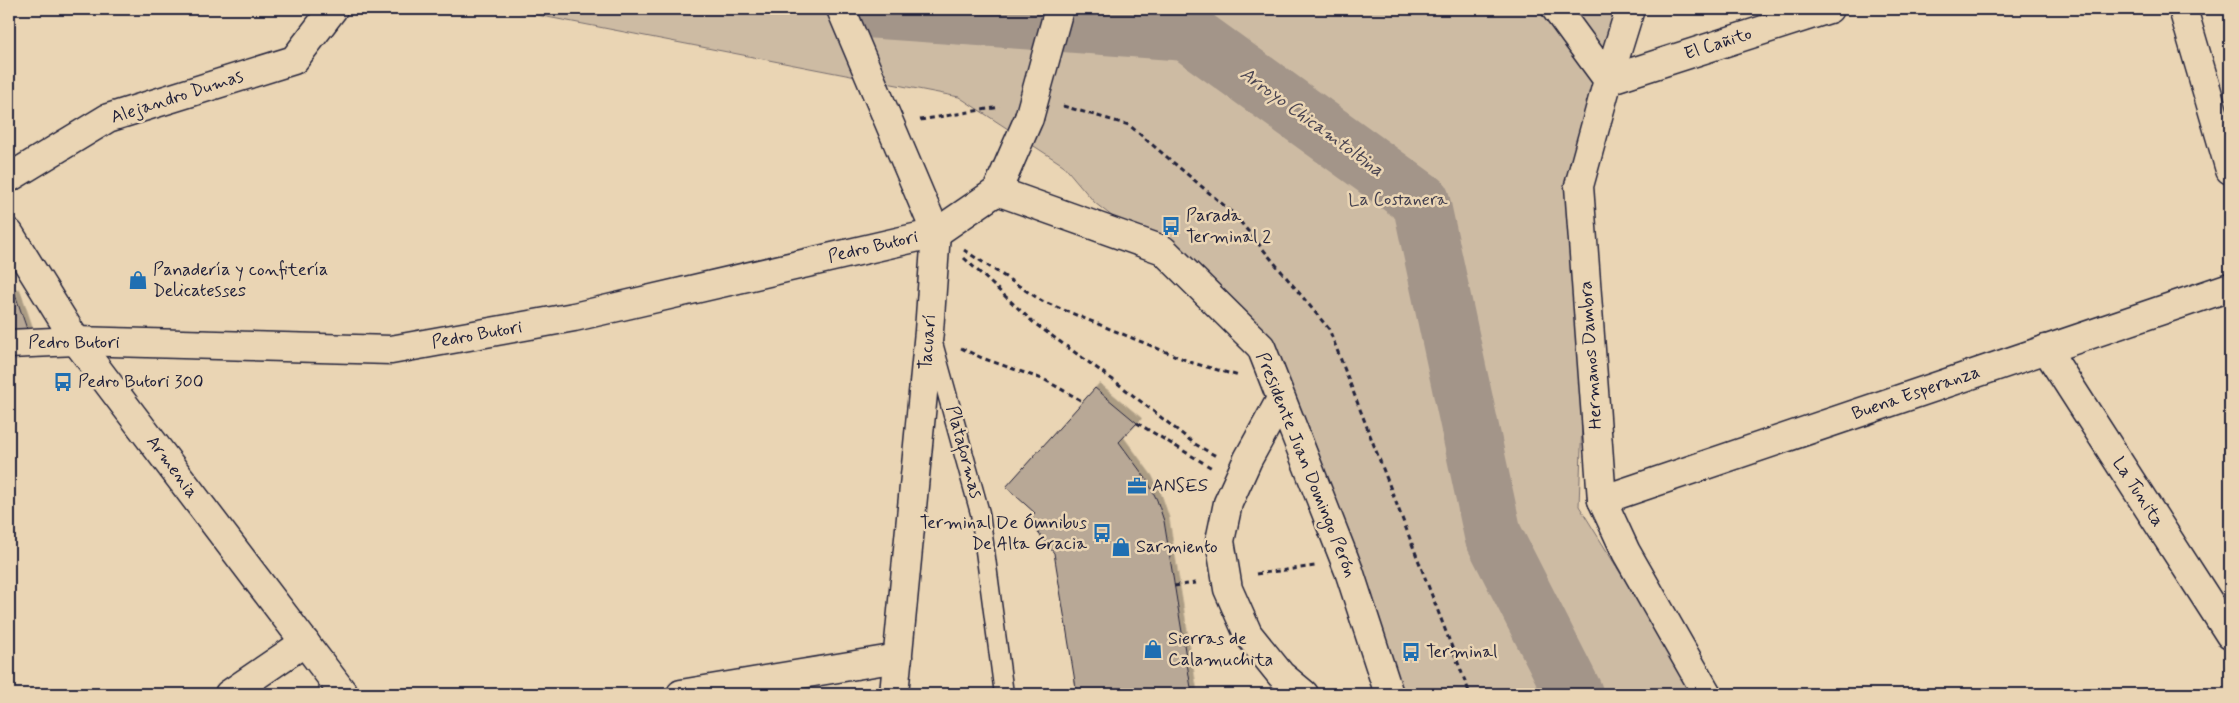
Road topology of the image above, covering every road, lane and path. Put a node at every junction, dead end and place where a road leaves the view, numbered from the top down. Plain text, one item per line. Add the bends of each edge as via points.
1 (333, 9) edge
2 (841, 9) edge
3 (1060, 9) edge
4 (1556, 9) edge
5 (1630, 9) edge
6 (1829, 9) edge
7 (2183, 9) edge
8 (1608, 80) junction
9 (2230, 170) edge
10 (9, 178) edge
11 (997, 191) junction
12 (936, 232) junction
13 (9, 233) edge
14 (2230, 287) edge
15 (929, 331) junction
16 (76, 341) junction
17 (9, 344) edge
18 (2046, 349) junction
19 (1278, 393) junction
20 (1082, 401) dead end
21 (1137, 423) dead end
22 (1240, 477) junction
23 (1602, 500) junction
24 (1345, 561) junction
25 (1262, 574) dead end
26 (2230, 635) edge
27 (305, 642) junction
28 (898, 658) junction
29 (229, 694) edge
30 (344, 694) edge
31 (681, 694) edge
32 (894, 694) edge
33 (1004, 694) edge
34 (1304, 694) edge
35 (1388, 694) edge
36 (1707, 694) edge

1 - 10 street, Alejandro Dumas via 294,60 108,118
2 - 12 street, Tacuarí
3 - 11 street, bridge via 1029,118
4 - 8 street
5 - 8 street, Hermanos Dambra
6 - 8 street, El Cañito
7 - 9 street
8 - 23 street, Hermanos Dambra via 1579,186
11 - 12 street
11 - 19 street, Presidente Juan Domingo Perón via 1163,250 1260,347
12 - 15 street, Tacuarí
12 - 16 street, Pedro Butori via 574,318 391,350
12 - 19 path via 1042,300 1193,363
12 - 22 path via 1034,323
13 - 16 street, Armenia
14 - 18 street, Buena Esperanza
15 - 20 path via 982,358 1045,380
15 - 28 street, Tacuarí
15 - 33 lane, Plataformas via 980,513
16 - 17 street, Pedro Butori
16 - 27 street, Armenia
18 - 23 street, Buena Esperanza
18 - 26 street, La Tunita
19 - 22 street
19 - 24 street, Presidente Juan Domingo Perón
21 - 22 path
22 - 34 street via 1228,503 1220,541 1228,589 1248,634 1281,675
23 - 36 street, Hermanos Dambra via 1626,552
24 - 25 path
24 - 35 street, Presidente Juan Domingo Perón
27 - 29 street
27 - 30 street, Armenia
28 - 31 street
28 - 32 street, Tacuarí

